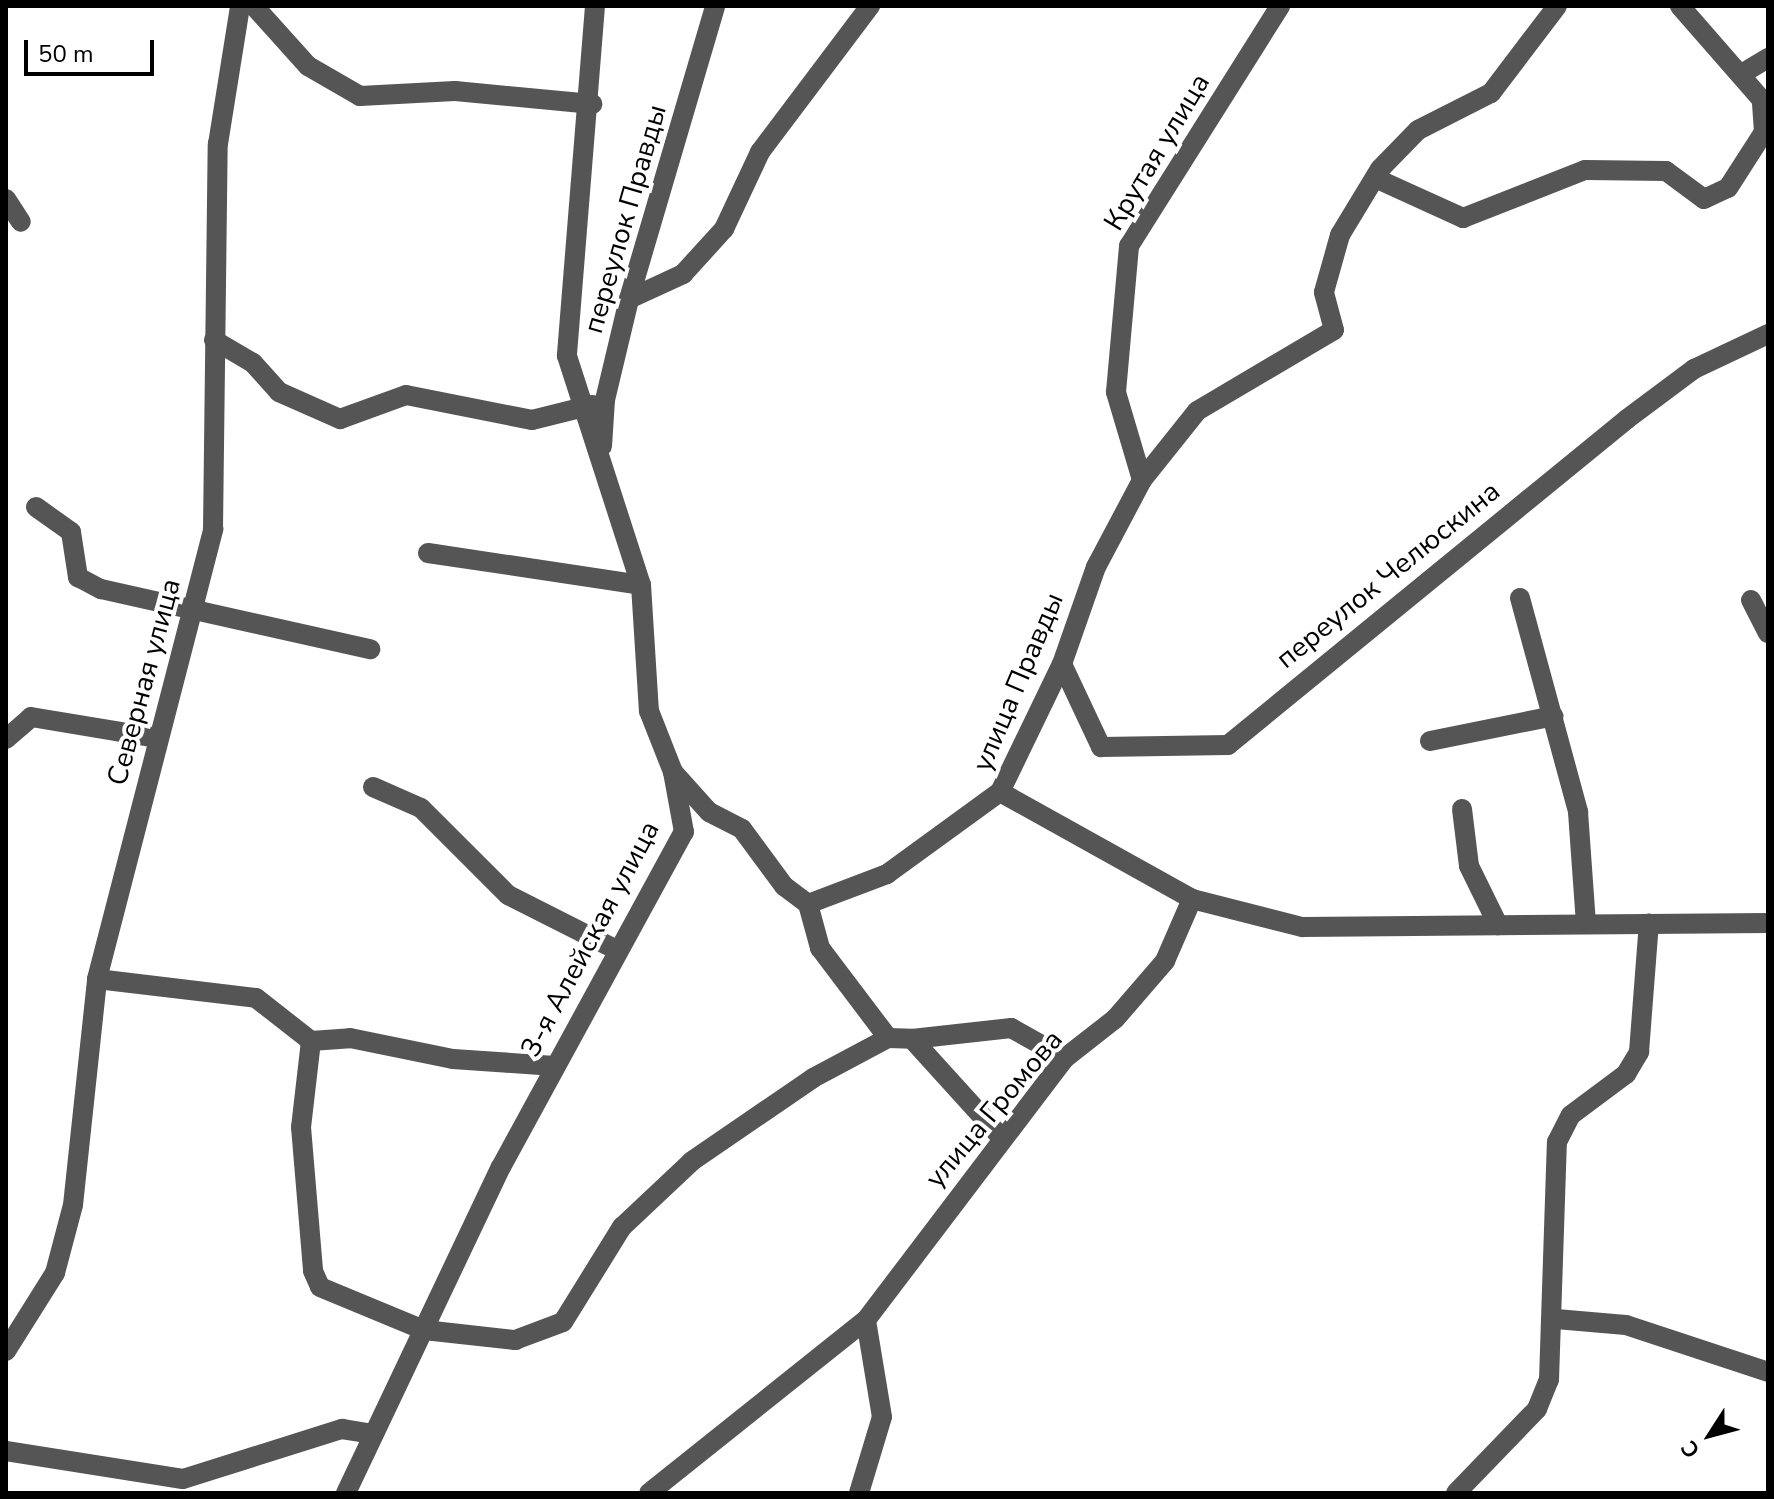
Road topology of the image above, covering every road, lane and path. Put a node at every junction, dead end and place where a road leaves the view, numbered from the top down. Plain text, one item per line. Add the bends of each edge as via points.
1 (240, 6) edge
2 (254, 6) edge
3 (595, 6) edge
4 (715, 6) edge
5 (870, 6) edge
6 (1280, 6) edge
7 (1557, 6) edge
8 (1680, 6) edge
9 (1768, 58) edge
10 (1743, 73) junction
11 (592, 104) junction
12 (1375, 178) junction
13 (6, 199) edge
14 (21, 222) dead end
15 (629, 299) junction
16 (1768, 334) edge
17 (214, 340) junction
18 (605, 400) junction
19 (582, 410) junction
20 (602, 450) junction
21 (1142, 480) junction
22 (36, 507) dead end
23 (428, 553) dead end
24 (641, 585) junction
25 (1520, 598) dead end
26 (1751, 600) dead end
27 (190, 613) junction
28 (1768, 633) edge
29 (370, 649) dead end
30 (1062, 664) junction
31 (1554, 716) junction
32 (158, 738) junction
33 (6, 739) edge
34 (1430, 741) dead end
35 (673, 772) junction
36 (373, 787) dead end
37 (1000, 792) junction
38 (1462, 809) dead end
39 (1192, 899) junction
40 (808, 904) junction
41 (1649, 923) junction
42 (1768, 923) edge
43 (1586, 924) junction
44 (1498, 925) junction
45 (615, 949) junction
46 (97, 979) junction
47 (888, 1038) junction
48 (912, 1039) junction
49 (311, 1041) junction
50 (1065, 1058) junction
51 (555, 1066) junction
52 (1001, 1137) junction
53 (1556, 1319) junction
54 (866, 1320) junction
55 (424, 1330) junction
56 (6, 1351) edge
57 (1768, 1372) edge
58 (374, 1434) junction
59 (6, 1451) edge
60 (346, 1493) edge
61 (649, 1493) edge
62 (859, 1493) edge
63 (1456, 1493) edge

1 - 17 street, Северная улица via 218,144
2 - 11 street via 308,66 360,96 455,91
3 - 11 street
4 - 15 street, переулок Правды
5 - 15 street via 760,152 724,229 683,274
6 - 21 street, Крутая улица via 1129,246 1116,392
7 - 12 street, улица Правды via 1491,93 1418,130
8 - 10 street
9 - 10 street
10 - 12 street via 1762,100 1764,132 1728,188 1704,199 1666,171 1585,170 1463,218
11 - 19 street via 568,314 567,356
12 - 21 street, улица Правды via 1340,235 1324,292 1334,330 1197,411
13 - 14 street
15 - 18 street, переулок Правды
16 - 30 street, переулок Челюскина via 1694,369 1627,419 1228,745 1101,747
17 - 19 street via 253,363 279,392 340,419 406,395 532,420
17 - 27 street, Северная улица via 213,529
18 - 19 street
18 - 20 street, переулок Правды
19 - 20 street
20 - 24 street
21 - 30 street, улица Правды via 1096,567
22 - 27 street via 71,532 78,577
23 - 24 street
24 - 35 street via 649,711
25 - 31 street
26 - 28 street
27 - 29 street
27 - 32 street, Северная улица
30 - 37 street, улица Правды
31 - 34 street
31 - 43 street via 1578,812
32 - 33 street via 31,717
32 - 46 street, Северная улица
35 - 40 street via 709,812 742,829 784,886
35 - 45 street, 3-я Алейская улица via 684,832
36 - 45 street via 421,808 508,895
37 - 39 street, улица Правды
37 - 40 street via 887,874
38 - 44 street via 1469,866
39 - 44 street, улица Правды via 1302,927
39 - 50 street, улица Громова via 1165,961 1115,1019
40 - 47 street via 820,948
41 - 42 street, улица Правды
41 - 43 street, улица Правды
41 - 53 street via 1639,1052 1626,1074 1571,1115 1557,1142
43 - 44 street, улица Правды
45 - 51 street, 3-я Алейская улица
46 - 49 street via 256,998
46 - 56 street, Северная улица via 73,1205 55,1273
47 - 48 street
47 - 55 street via 813,1078 692,1161 622,1227 563,1322 515,1340
48 - 50 street via 1011,1028
48 - 52 street
49 - 51 street via 350,1038 453,1059
49 - 55 street via 301,1127 313,1271 320,1287
50 - 52 street, улица Громова
51 - 55 street, 3-я Алейская улица
52 - 54 street, улица Громова
53 - 57 street via 1626,1325
53 - 63 street via 1537,1409
54 - 61 street, улица Громова
54 - 62 street via 882,1417
55 - 58 street, 3-я Алейская улица
58 - 59 street via 342,1429 183,1479
58 - 60 street, 3-я Алейская улица

